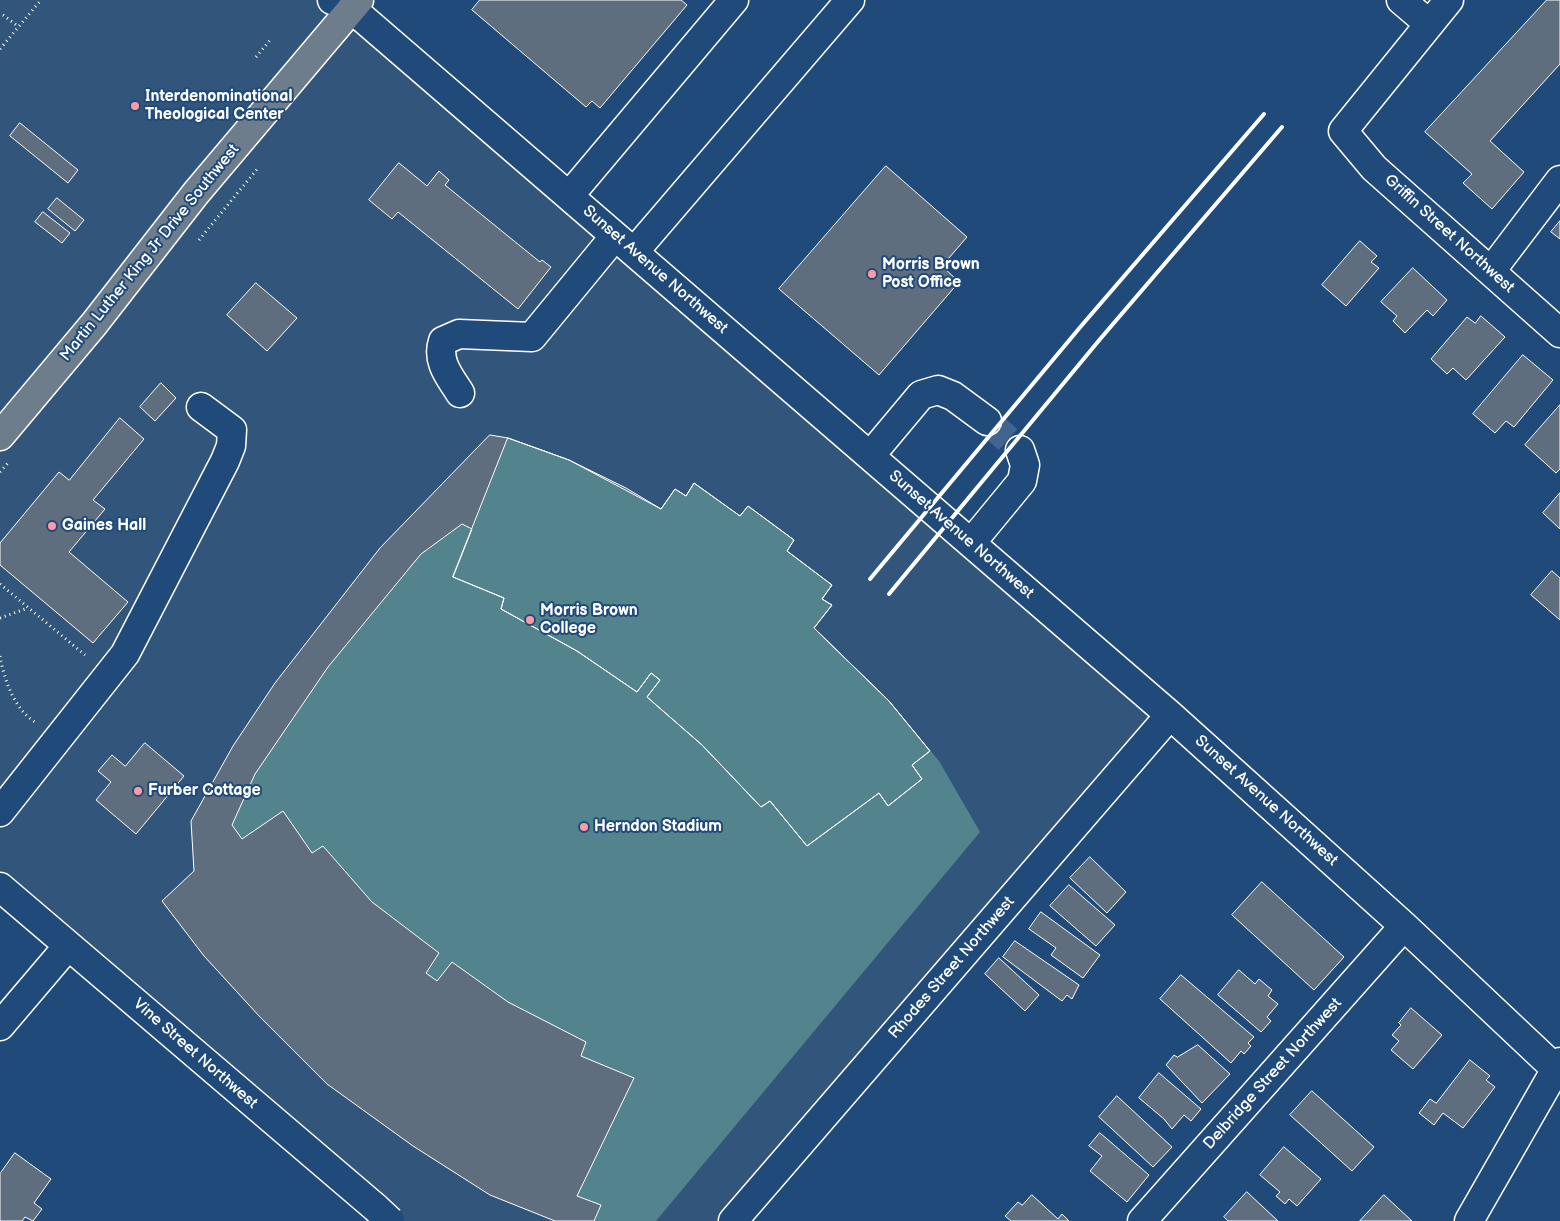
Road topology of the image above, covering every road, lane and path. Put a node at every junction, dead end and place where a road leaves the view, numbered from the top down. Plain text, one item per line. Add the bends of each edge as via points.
1 (42, 0) edge
2 (734, 0) edge
3 (850, 0) edge
4 (1401, 0) edge
5 (1449, 0) edge
6 (348, 2) edge
7 (3, 15) dead end
8 (1428, 23) junction
9 (18, 27) junction
10 (272, 39) dead end
11 (0, 49) edge
12 (256, 57) dead end
13 (1560, 180) edge
14 (569, 196) junction
15 (624, 244) junction
16 (1490, 272) junction
17 (1560, 333) edge
18 (460, 393) dead end
19 (201, 407) dead end
20 (987, 421) tunnel mouth
21 (0, 436) edge
22 (1020, 450) tunnel mouth
23 (870, 456) junction
24 (971, 543) junction
25 (0, 584) edge
26 (29, 608) junction
27 (0, 618) edge
28 (85, 655) dead end
29 (0, 656) edge
30 (1170, 714) junction
31 (59, 736) junction
32 (0, 812) edge
33 (0, 887) edge
34 (1404, 926) junction
35 (68, 946) junction
36 (0, 1026) edge
37 (1558, 1068) edge
38 (383, 1215) edge
39 (733, 1221) edge
40 (1142, 1221) edge
41 (1469, 1221) edge

1 - 9 path
2 - 14 street
3 - 15 street
4 - 8 street
5 - 8 street
6 - 14 street, Sunset Avenue Northwest
6 - 21 main road, Martin Luther King Jr Drive Southwest via 94,324
7 - 9 path
8 - 16 street, Griffin Street Northwest via 1343,131 1374,168
9 - 11 path
10 - 12 path
13 - 16 street
14 - 15 street, Sunset Avenue Northwest
15 - 18 street via 532,337 459,334 443,341 440,352 444,367
15 - 23 street, Sunset Avenue Northwest
16 - 17 street, Griffin Street Northwest
19 - 31 street via 232,430 231,446 225,461 125,654
20 - 23 street via 953,396 938,390 921,395
22 - 24 street via 1024,465 1022,481
23 - 24 street, Sunset Avenue Northwest
24 - 30 street, Sunset Avenue Northwest
25 - 26 path
26 - 27 path
26 - 28 path
29 - 31 path via 18,707 31,720
30 - 34 street, Sunset Avenue Northwest
30 - 39 street, Rhodes Street Northwest
31 - 32 street
33 - 35 street, Vine Street Northwest
34 - 37 street, Sunset Avenue Northwest
34 - 40 street, Delbridge Street Northwest
35 - 36 street
35 - 38 street, Vine Street Northwest
37 - 41 street

